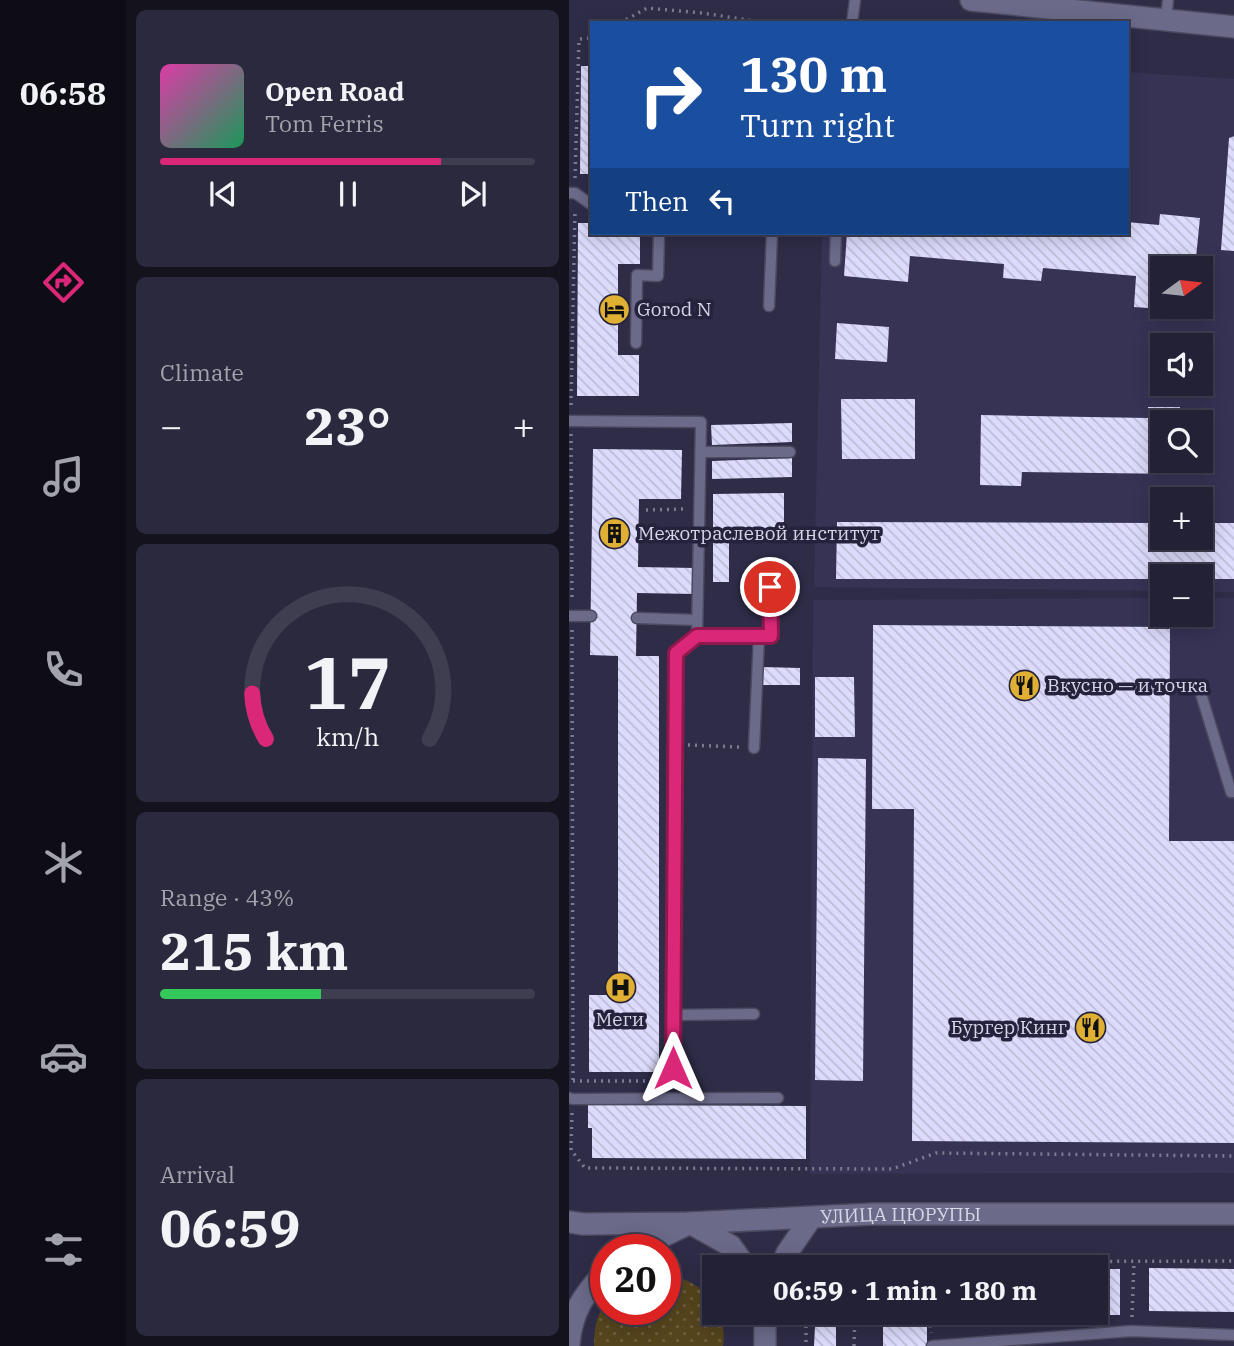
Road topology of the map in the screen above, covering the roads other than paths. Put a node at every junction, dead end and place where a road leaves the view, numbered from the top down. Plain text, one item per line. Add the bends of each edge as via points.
1 (855, 0) edge
2 (983, 1) edge
3 (1167, 10) edge
4 (852, 21) edge
5 (1234, 27) edge
6 (572, 193) edge
7 (590, 204) edge
8 (659, 235) edge
9 (772, 235) edge
10 (836, 235) edge
11 (835, 261) dead end
12 (769, 306) dead end
13 (636, 343) dead end
14 (570, 421) edge
15 (701, 452) junction
16 (790, 452) dead end
17 (770, 587) dead end
18 (570, 616) edge
19 (591, 617) dead end
20 (637, 618) dead end
21 (697, 620) junction
22 (697, 636) junction
23 (759, 636) junction
24 (1201, 694) dead end
25 (754, 748) road end
26 (1234, 792) edge
27 (754, 1014) dead end
28 (673, 1015) junction
29 (673, 1068) road end
30 (571, 1098) edge
31 (778, 1098) dead end
32 (1234, 1214) edge
33 (811, 1218) junction
34 (569, 1222) edge
35 (690, 1223) junction
36 (668, 1234) edge
37 (737, 1255) edge
38 (786, 1255) edge
39 (590, 1288) edge
40 (765, 1325) edge
41 (1234, 1335) edge
42 (569, 1344) edge
43 (765, 1346) edge
44 (932, 1346) edge

1 - 4 lane
2 - 3 main road
3 - 5 main road
6 - 7 lane
8 - 13 lane via 658,276 637,275
9 - 12 lane
10 - 11 lane
14 - 15 lane via 701,422
15 - 16 lane
15 - 21 lane
17 - 23 lane via 771,636
18 - 19 lane
20 - 21 lane
21 - 22 lane
22 - 23 lane
22 - 28 lane via 676,653
23 - 25 lane
24 - 26 lane
27 - 28 lane
28 - 29 lane
30 - 31 lane
32 - 33 main road, УЛИЦА ЦЮРУПЫ
33 - 35 main road, УЛИЦА ЦЮРУПЫ
33 - 38 main road
34 - 35 main road, УЛИЦА ЦЮРУПЫ
35 - 36 main road
35 - 37 main road via 731,1246
39 - 42 main road via 575,1312
40 - 43 main road
41 - 44 lane via 1131,1331

